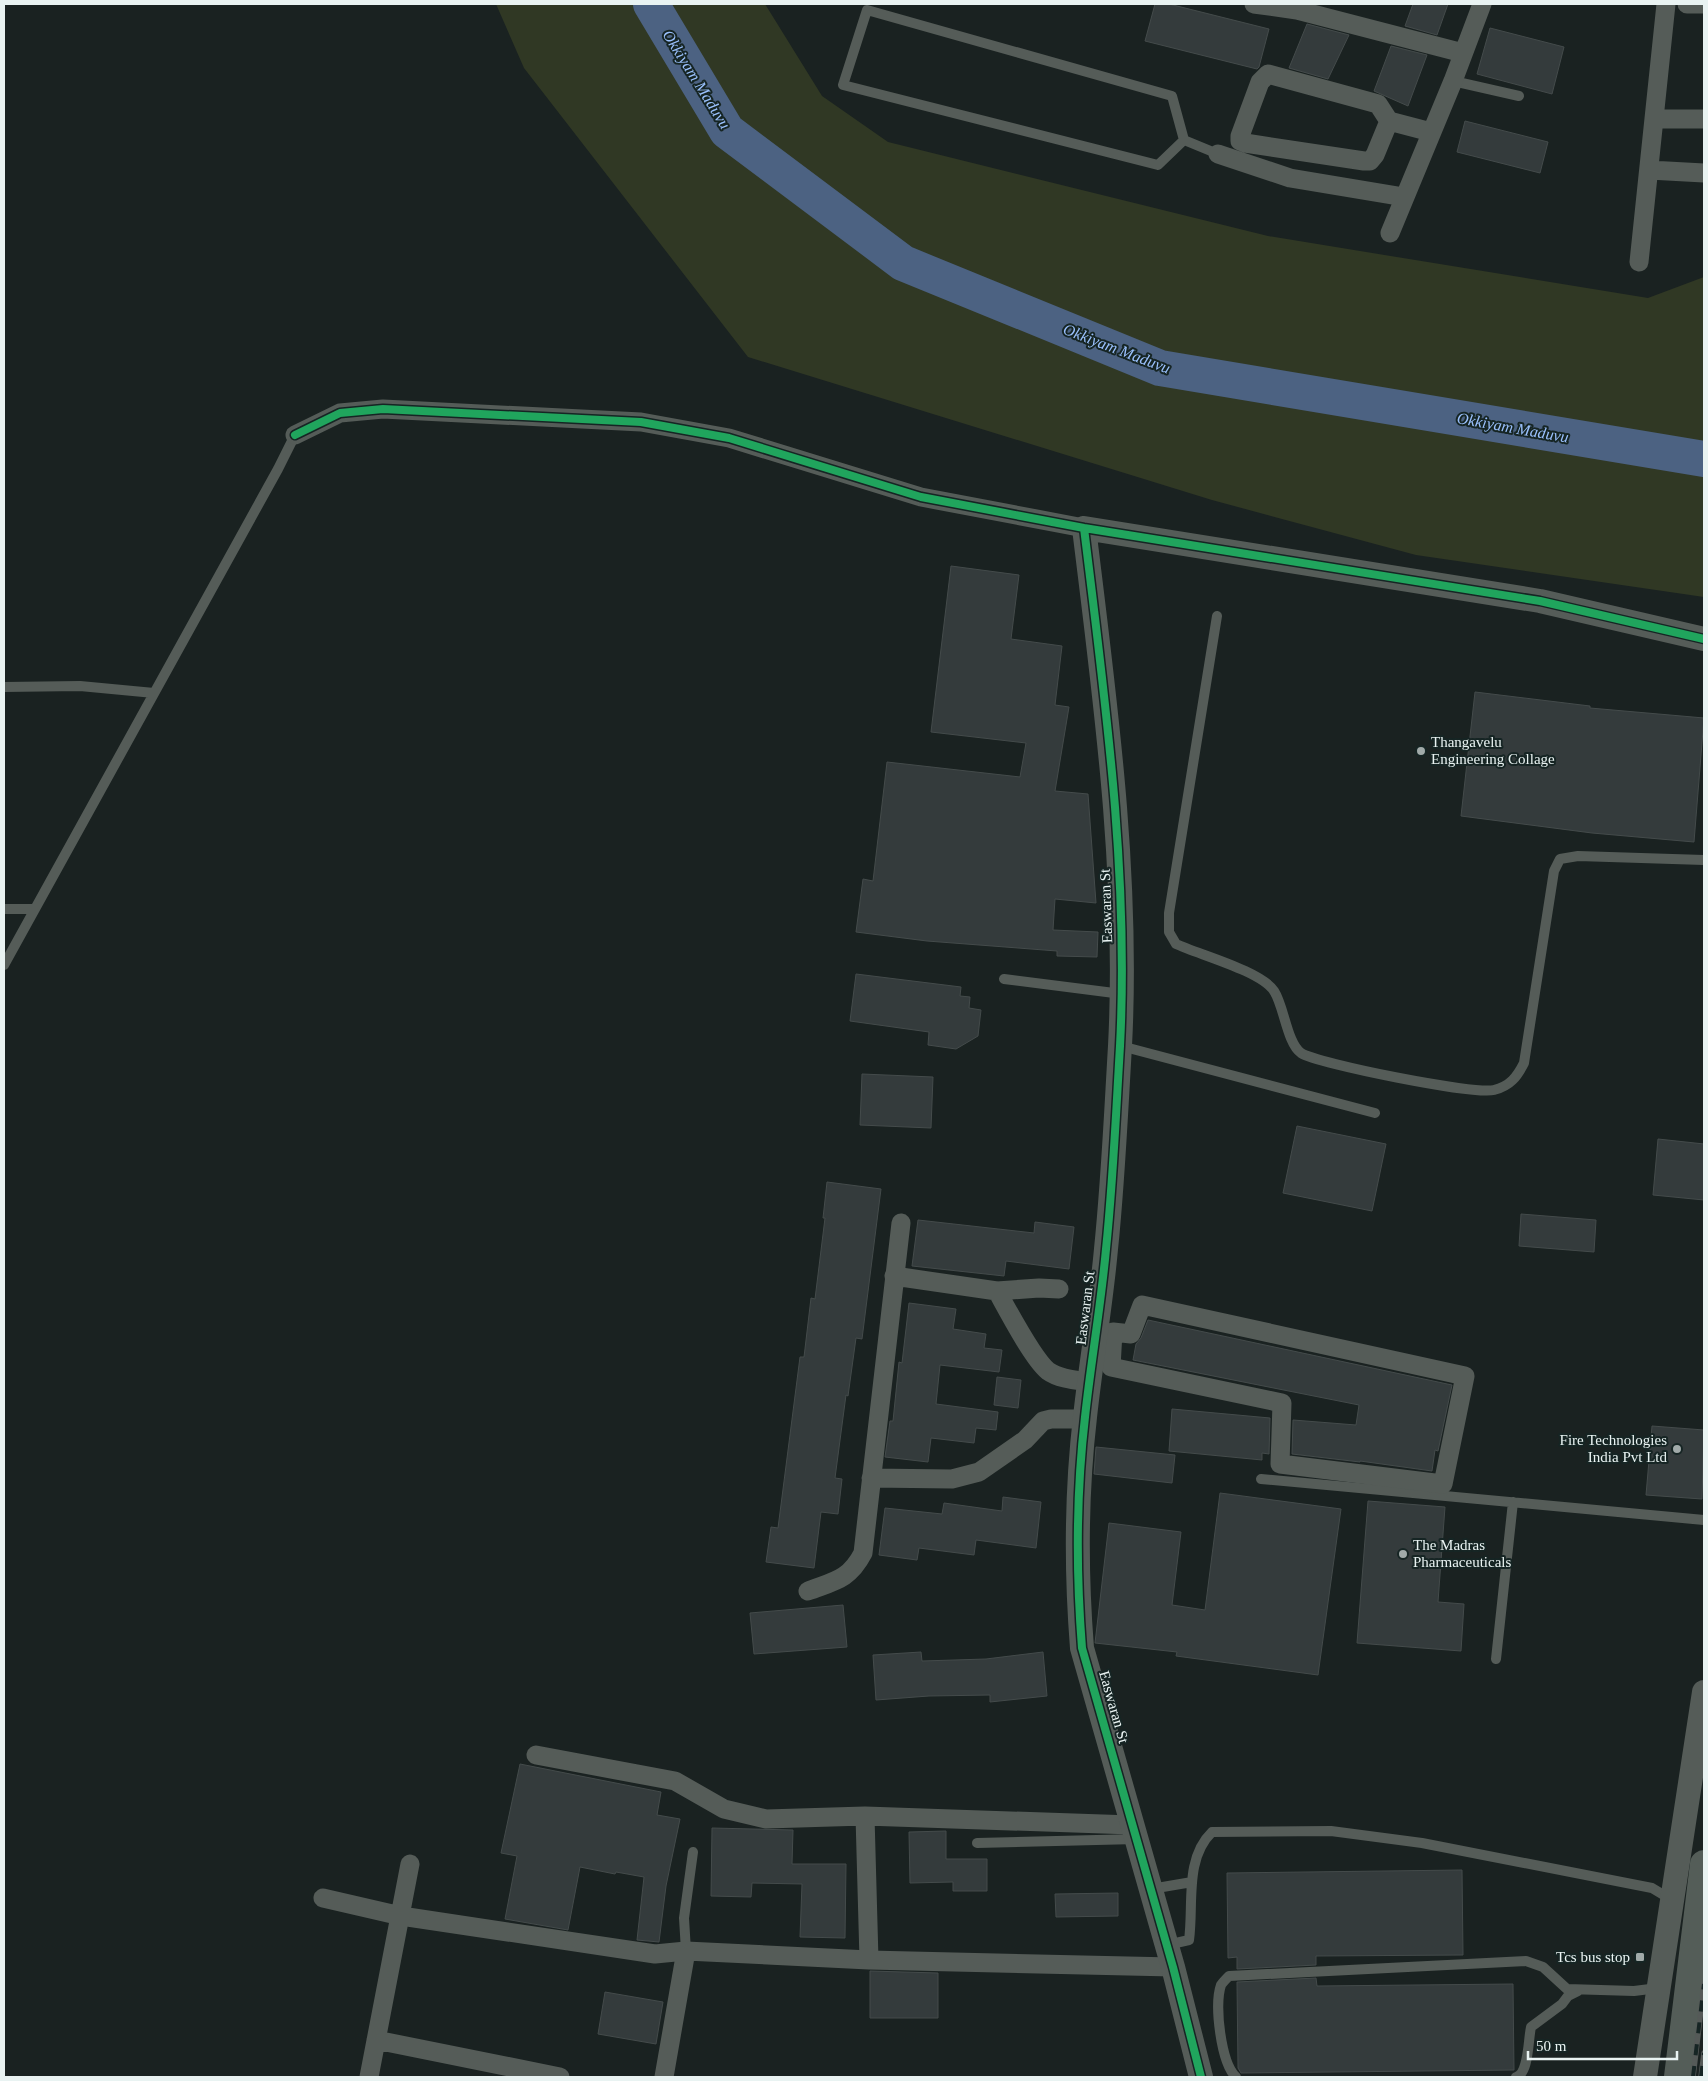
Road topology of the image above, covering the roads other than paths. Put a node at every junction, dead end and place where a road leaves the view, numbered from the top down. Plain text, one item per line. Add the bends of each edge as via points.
1 (1254, 4) edge
2 (1482, 4) edge
3 (1666, 4) edge
4 (1687, 4) edge
5 (1704, 4) edge
6 (1464, 53) junction
7 (1454, 81) junction
8 (1519, 96) dead end
9 (1704, 119) edge
10 (1654, 120) junction
11 (1389, 121) junction
12 (1431, 132) junction
13 (1184, 140) junction
14 (1218, 154) joint
15 (1649, 170) junction
16 (1704, 173) edge
17 (1404, 197) junction
18 (1390, 233) dead end
19 (1639, 262) dead end
20 (295, 435) joint
21 (1084, 528) junction
22 (1217, 616) dead end
23 (1704, 638) edge
24 (4, 687) edge
25 (154, 694) junction
26 (1704, 860) edge
27 (4, 909) edge
28 (34, 909) junction
29 (4, 965) edge
30 (1004, 979) dead end
31 (1122, 994) junction
32 (1120, 1046) junction
33 (1375, 1114) dead end
34 (901, 1223) dead end
35 (894, 1276) junction
36 (1059, 1290) dead end
37 (997, 1291) junction
38 (1102, 1356) junction
39 (1090, 1382) junction
40 (1084, 1419) junction
41 (871, 1478) junction
42 (1261, 1479) dead end
43 (1513, 1502) junction
44 (1704, 1520) edge
45 (808, 1591) dead end
46 (1496, 1659) dead end
47 (1704, 1692) edge
48 (536, 1755) dead end
49 (865, 1816) junction
50 (1135, 1832) junction
51 (977, 1843) dead end
52 (693, 1852) dead end
53 (410, 1864) dead end
54 (1704, 1864) edge
55 (1192, 1882) junction
56 (1151, 1889) junction
57 (323, 1898) dead end
58 (1672, 1900) junction
59 (401, 1916) junction
60 (1167, 1945) junction
61 (686, 1951) junction
62 (870, 1960) junction
63 (1173, 1967) junction
64 (1658, 1988) junction
65 (1579, 1991) junction
66 (376, 2040) junction
67 (1646, 2069) edge
68 (1679, 2070) edge
69 (369, 2077) edge
70 (560, 2077) edge
71 (664, 2077) edge
72 (1201, 2077) edge
73 (1236, 2077) edge
74 (1516, 2077) edge

1 - 6 street via 1297,10
2 - 6 street
3 - 10 street
4 - 5 street
6 - 7 street
7 - 8 lane
7 - 12 street
9 - 10 street
10 - 15 street
11 - 11 street via 1378,104 1268,74 1260,82 1240,141 1370,161
11 - 12 street
12 - 17 street
13 - 13 lane via 1158,165 843,85 867,10 1172,96
13 - 14 lane
14 - 17 street via 1290,178
15 - 16 street
15 - 19 street
17 - 18 street
20 - 21 street via 340,413 383,409 641,422 729,438 921,497
20 - 25 lane
21 - 23 street via 1540,601
21 - 31 street, Easwaran St via 1110,742 1122,919
22 - 26 lane via 1169,913 1169,932 1176,944 1253,975 1274,990 1300,1053 1328,1062 1462,1090 1494,1090 1516,1079 1524,1064 1554,871 1560,859 1578,856
24 - 25 lane via 80,686
25 - 28 lane
27 - 28 lane
28 - 29 lane
30 - 31 lane
31 - 32 street, Easwaran St
32 - 33 lane
32 - 38 street, Easwaran St
34 - 35 street
35 - 37 street
35 - 41 street
36 - 37 street
37 - 39 street via 1048,1371 1064,1378
38 - 38 street via 1113,1332 1131,1334 1142,1305 1465,1376 1444,1484 1280,1464 1282,1403 1111,1367
38 - 39 street, Easwaran St
39 - 40 street, Easwaran St
40 - 41 street via 1043,1421 1025,1440 979,1472 952,1479
40 - 50 street, Easwaran St via 1078,1513 1082,1648
41 - 45 street via 863,1553 855,1568 840,1579
42 - 43 lane
43 - 44 lane
43 - 46 lane
47 - 58 street
48 - 49 street via 675,1781 724,1809 766,1819
49 - 50 street
49 - 62 street
50 - 51 lane
50 - 56 street, Easwaran St
52 - 61 lane via 684,1918
53 - 59 street
54 - 68 main road
55 - 56 lane
55 - 58 lane via 1198,1851 1212,1832 1331,1831 1422,1843 1652,1888
55 - 60 lane via 1189,1940
56 - 60 street, Easwaran St
57 - 59 street
58 - 64 street
59 - 61 street via 655,1954
59 - 66 street
60 - 63 street, Easwaran St
61 - 62 street
61 - 71 street
62 - 63 street
63 - 72 street, Easwaran St
64 - 65 lane
64 - 67 street
65 - 73 lane via 1567,1989 1543,1967 1526,1961 1229,1976 1222,1984 1219,1998 1222,2054
65 - 74 lane via 1568,1996 1531,2027 1526,2068
66 - 69 street
66 - 70 street
67 - 68 street

